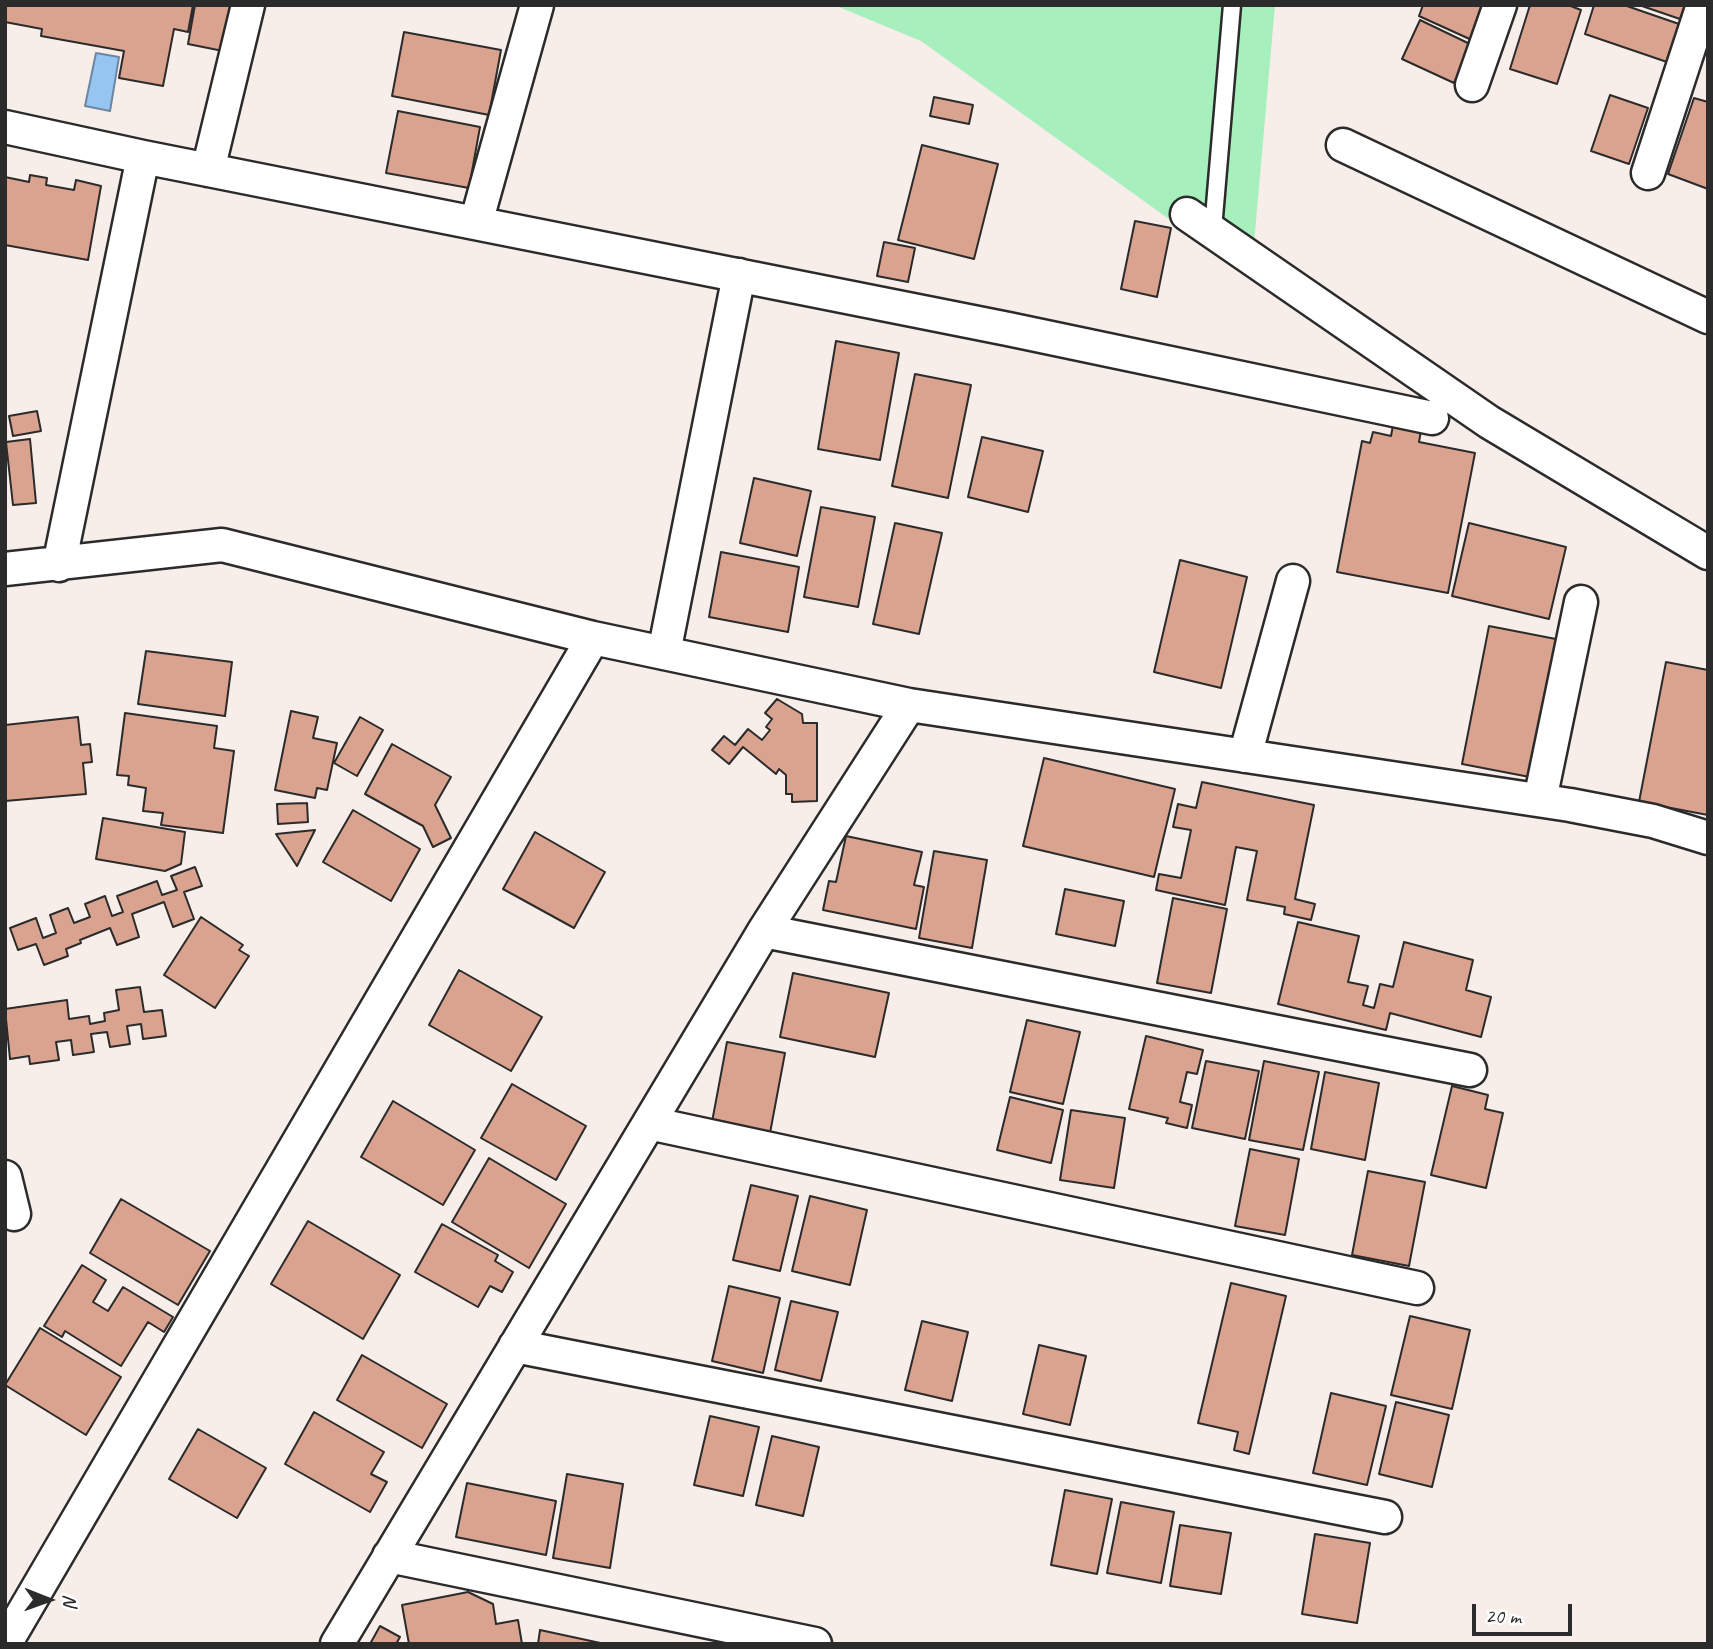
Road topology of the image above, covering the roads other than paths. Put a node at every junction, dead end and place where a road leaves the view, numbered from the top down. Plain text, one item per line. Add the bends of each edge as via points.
1 (248, 5) edge
2 (537, 5) edge
3 (1232, 5) edge
4 (1500, 5) edge
5 (1703, 5) edge
6 (1472, 85) dead end
7 (5, 127) edge
8 (1343, 145) dead end
9 (143, 157) junction
10 (208, 170) junction
11 (1648, 173) dead end
12 (1200, 221) joint
13 (476, 223) junction
14 (740, 275) junction
15 (1708, 317) edge
16 (1432, 418) dead end
17 (1708, 553) edge
18 (59, 565) junction
19 (5, 569) edge
20 (1293, 581) dead end
21 (1581, 602) dead end
22 (593, 638) junction
23 (664, 653) junction
24 (909, 705) junction
25 (1245, 756) junction
26 (1540, 800) junction
27 (1708, 838) edge
28 (764, 931) junction
29 (1470, 1070) dead end
30 (649, 1123) junction
31 (5, 1177) edge
32 (14, 1214) dead end
33 (1417, 1288) dead end
34 (515, 1346) junction
35 (1385, 1517) dead end
36 (389, 1556) junction
37 (5, 1644) edge
38 (337, 1644) edge
39 (816, 1644) edge

1 - 10 street
2 - 13 street
3 - 12 lane
4 - 6 street
5 - 11 street
7 - 9 street
8 - 15 street
9 - 10 street
9 - 18 street
10 - 13 street
12 - 17 street via 1489,422
13 - 14 street
14 - 16 street
14 - 23 street
18 - 19 street
18 - 22 street via 222,545
20 - 25 street
21 - 26 street
22 - 23 street
22 - 37 street
23 - 24 street
24 - 25 street
24 - 28 street
25 - 26 street
26 - 27 street via 1653,821
28 - 29 street
28 - 30 street
30 - 33 street
30 - 34 street
31 - 32 street
34 - 35 street
34 - 36 street
36 - 38 street
36 - 39 street

